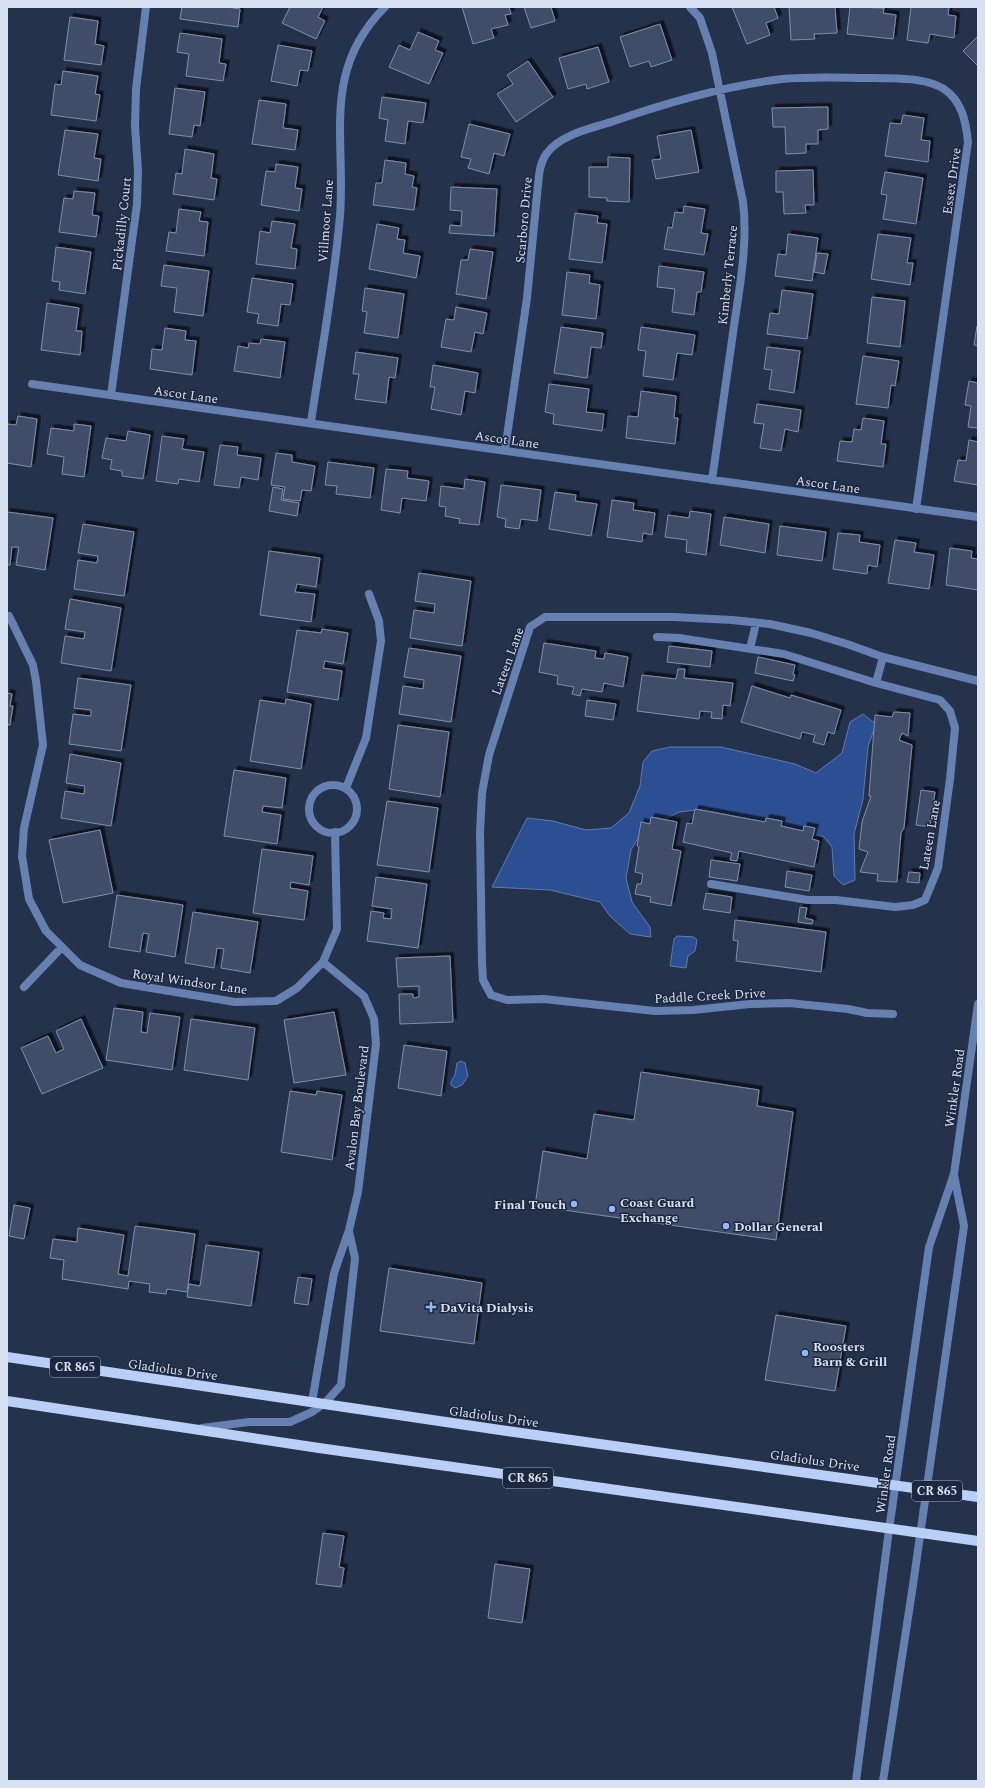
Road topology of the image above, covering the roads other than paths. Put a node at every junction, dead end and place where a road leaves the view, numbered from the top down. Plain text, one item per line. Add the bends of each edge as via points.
1 (146, 7) edge
2 (385, 7) edge
3 (690, 7) edge
4 (719, 89) junction
5 (32, 384) dead end
6 (111, 395) junction
7 (312, 422) junction
8 (505, 450) junction
9 (712, 480) junction
10 (916, 509) junction
11 (978, 518) edge
12 (369, 594) dead end
13 (9, 616) dead end
14 (756, 623) junction
15 (657, 637) dead end
16 (750, 649) junction
17 (883, 657) junction
18 (978, 681) edge
19 (876, 683) junction
20 (346, 788) junction
21 (335, 832) junction
22 (710, 884) dead end
23 (62, 947) junction
24 (323, 962) junction
25 (24, 987) dead end
26 (530, 999) joint
27 (978, 1004) edge
28 (892, 1014) dead end
29 (954, 1174) junction
30 (349, 1230) junction
31 (7, 1357) edge
32 (7, 1401) edge
33 (312, 1402) junction
34 (325, 1403) junction
35 (189, 1429) junction
36 (896, 1485) junction
37 (926, 1490) junction
38 (978, 1497) edge
39 (889, 1530) junction
40 (921, 1534) junction
41 (978, 1541) edge
42 (856, 1781) edge
43 (883, 1781) edge

1 - 6 street, Pickadilly Court via 136,90 137,204
2 - 7 street, Villmoor Lane via 366,29 358,44 349,63 340,100 340,215
3 - 4 street, Kimberly Terrace via 700,18 707,36
4 - 8 street, Scarboro Drive via 677,100 582,132 562,140 547,152 538,179 527,298
4 - 9 street, Kimberly Terrace via 743,202 745,235
4 - 10 street, Essex Drive via 783,79 820,77 909,79 927,82 944,89 958,103 966,122 968,142
5 - 6 street, Ascot Lane
6 - 7 street, Ascot Lane
7 - 8 street, Ascot Lane
8 - 9 street, Ascot Lane
9 - 10 street, Ascot Lane
10 - 11 street, Ascot Lane
12 - 20 street via 380,621 381,641 366,738
13 - 23 street, Royal Windsor Lane via 33,665 43,745 24,828 22,856 29,899 46,931
14 - 16 street
14 - 17 street, Lateen Lane via 811,633
14 - 26 street, Lateen Lane via 674,617 545,617 530,627 489,755 482,793 480,832 483,980 490,995 507,1000
15 - 16 street
16 - 19 street via 784,654
17 - 18 street, Lateen Lane
17 - 19 street
19 - 22 street, Lateen Lane via 940,700 950,711 955,728 938,868 925,900 913,905 895,907 836,900 808,900
20 - 21 street via 356,801 355,819 350,826
20 - 21 street via 338,785 324,786 312,797 310,814 316,825 326,832
21 - 24 street, Royal Windsor Lane via 337,929
23 - 24 street, Royal Windsor Lane via 80,965 122,984 235,1002 276,1001 297,988
23 - 25 street
24 - 30 street, Avalon Bay Boulevard via 364,996 374,1019 376,1044 358,1192
26 - 28 street, Paddle Creek Drive via 655,1011 790,1003
27 - 29 street, Winkler Road
29 - 36 street, Winkler Road via 929,1247
29 - 37 street, Winkler Road via 964,1226
30 - 33 street, Avalon Bay Boulevard via 334,1273
30 - 34 street, Avalon Bay Boulevard via 355,1258 341,1385
31 - 33 main road, Gladiolus Drive / CR 865
32 - 35 main road, CR 865
33 - 34 main road, Gladiolus Drive / CR 865
34 - 35 street, Avalon Bay Boulevard via 290,1422 249,1422
34 - 36 main road, Gladiolus Drive / CR 865
35 - 39 main road, CR 865
36 - 37 main road, Gladiolus Drive / CR 865
36 - 39 street, Winkler Road
37 - 38 main road, Gladiolus Drive / CR 865
37 - 40 street, Winkler Road
39 - 40 main road, CR 865
39 - 42 street, Winkler Road
40 - 41 main road, CR 865
40 - 43 street, Winkler Road

